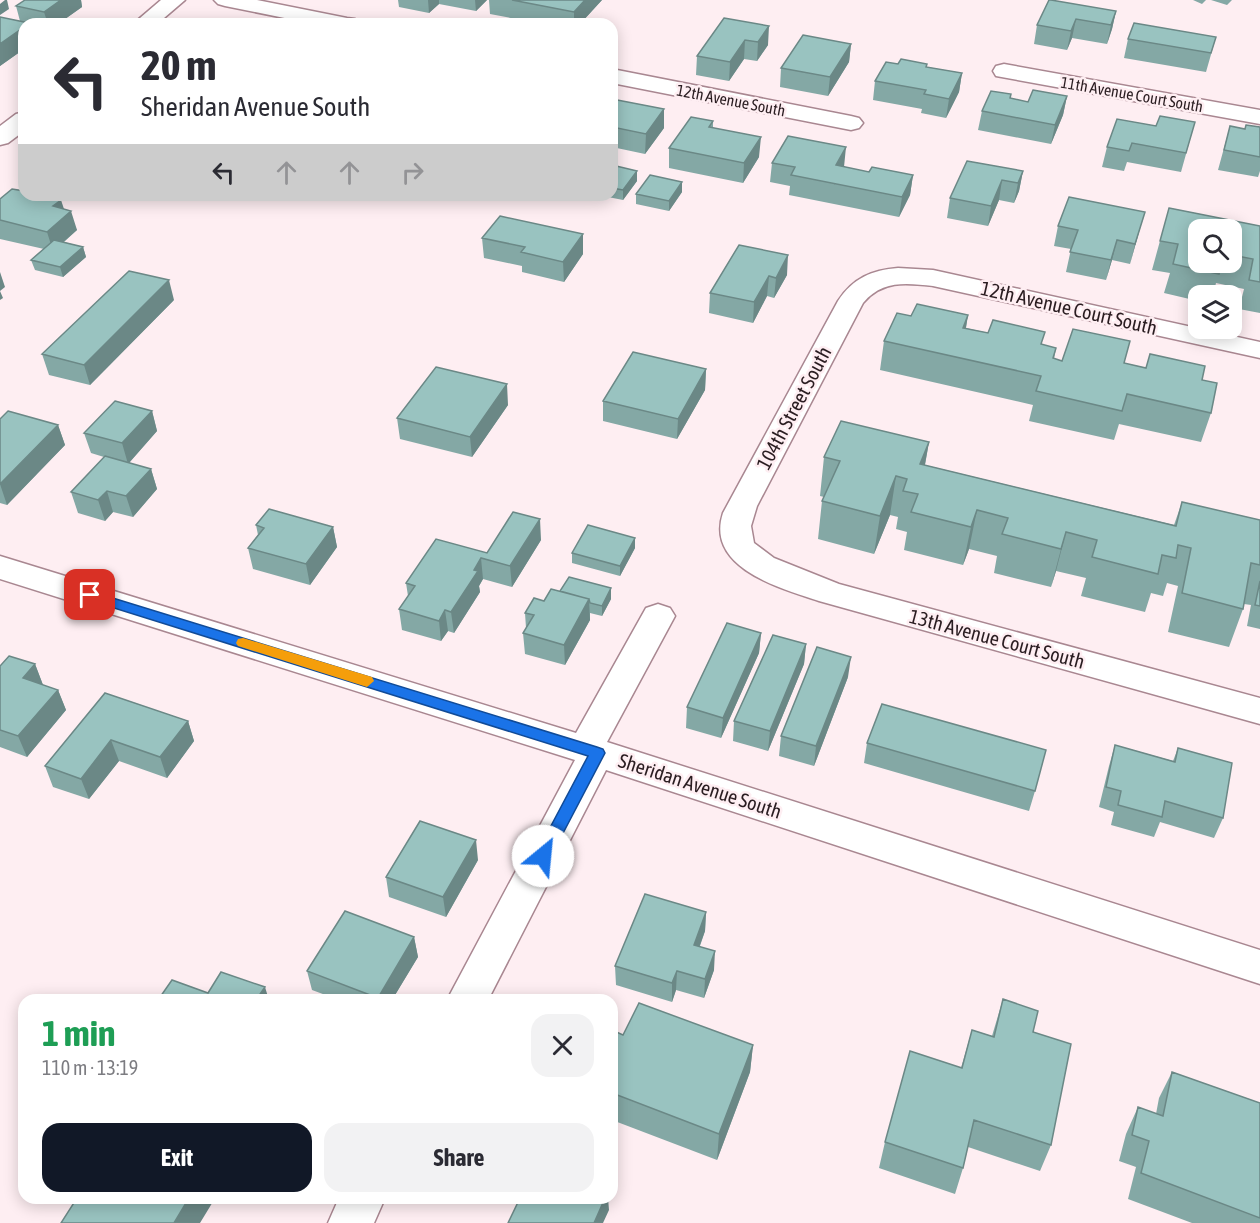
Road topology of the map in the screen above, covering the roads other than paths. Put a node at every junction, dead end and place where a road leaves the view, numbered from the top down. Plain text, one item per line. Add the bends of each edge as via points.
1 (174, 0) edge
2 (225, 0) edge
3 (152, 18) edge
4 (316, 18) edge
5 (1004, 70) dead end
6 (618, 77) edge
7 (1260, 117) edge
8 (851, 123) dead end
9 (18, 124) edge
10 (0, 138) edge
11 (878, 278) joint
12 (1260, 350) edge
13 (742, 549) joint
14 (0, 567) edge
15 (658, 616) dead end
16 (1260, 711) edge
17 (591, 751) junction
18 (1260, 967) edge
19 (470, 994) edge
20 (360, 1204) edge
21 (350, 1223) edge

1 - 3 street
2 - 4 street
5 - 7 street, 11th Avenue Court South
6 - 8 street, 12th Avenue South
9 - 10 street
11 - 12 street, 12th Avenue Court South via 933,278
11 - 13 street, 104th Street South via 851,301 742,506 735,528
13 - 16 street, 13th Avenue Court South via 771,570 838,595
14 - 17 street, Sheridan Avenue South
15 - 17 street
17 - 18 street, Sheridan Avenue South
17 - 19 street
20 - 21 street

